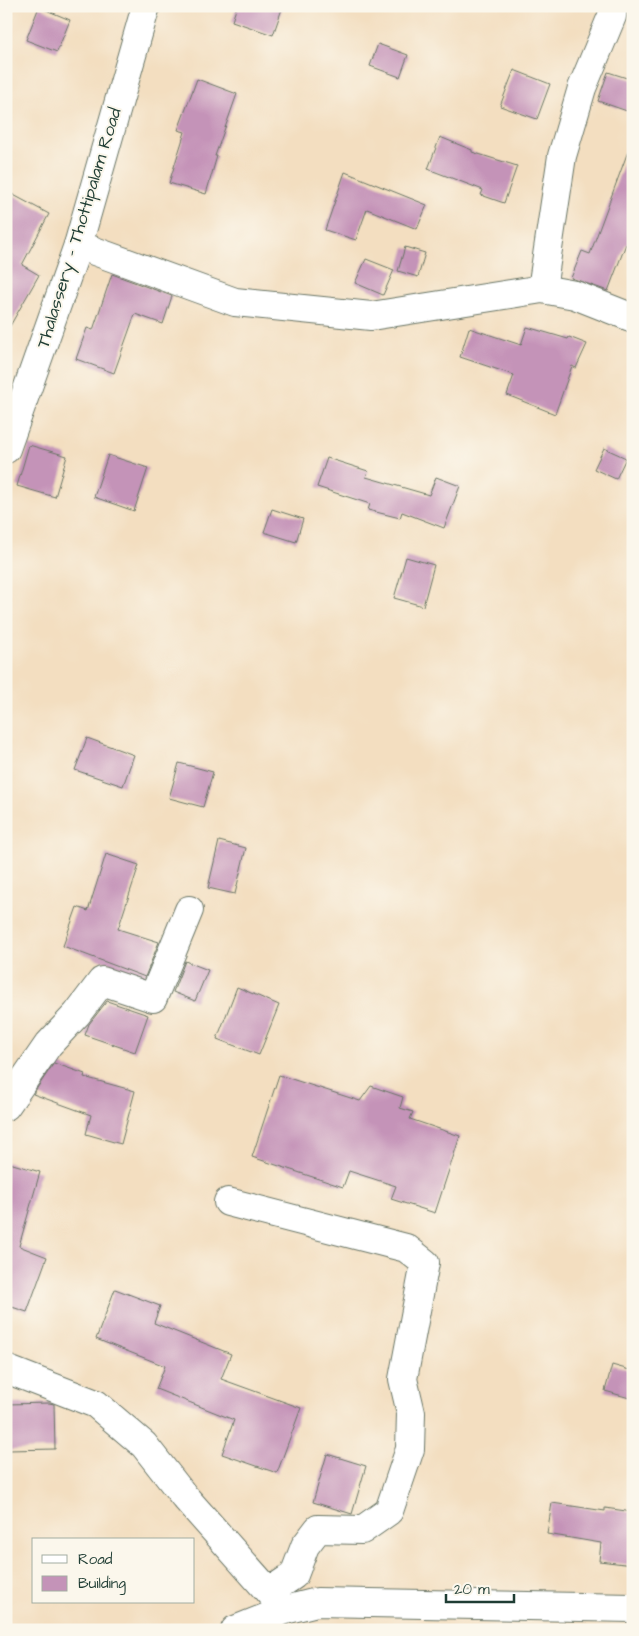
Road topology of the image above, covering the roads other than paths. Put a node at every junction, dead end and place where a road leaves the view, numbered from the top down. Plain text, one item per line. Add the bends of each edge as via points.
1 (146, 6) edge
2 (613, 6) edge
3 (78, 245) junction
4 (542, 289) junction
5 (633, 318) edge
6 (6, 449) edge
7 (189, 910) dead end
8 (6, 1106) edge
9 (228, 1202) dead end
10 (6, 1369) edge
11 (277, 1601) junction
12 (633, 1608) edge
13 (235, 1630) edge

1 - 3 street, Thalassery - Thottipalam Road
2 - 4 street via 612,16 582,88 562,156
3 - 4 street via 235,302 371,316
3 - 6 street, Thalassery - Thottipalam Road
4 - 5 street via 576,296
7 - 8 street via 153,998 102,981 48,1045
9 - 11 street via 406,1248 426,1263 403,1379 412,1413 410,1449 390,1511 362,1530 318,1529 305,1546 294,1575
10 - 11 street via 96,1404 144,1445 184,1496
11 - 12 street
11 - 13 street

